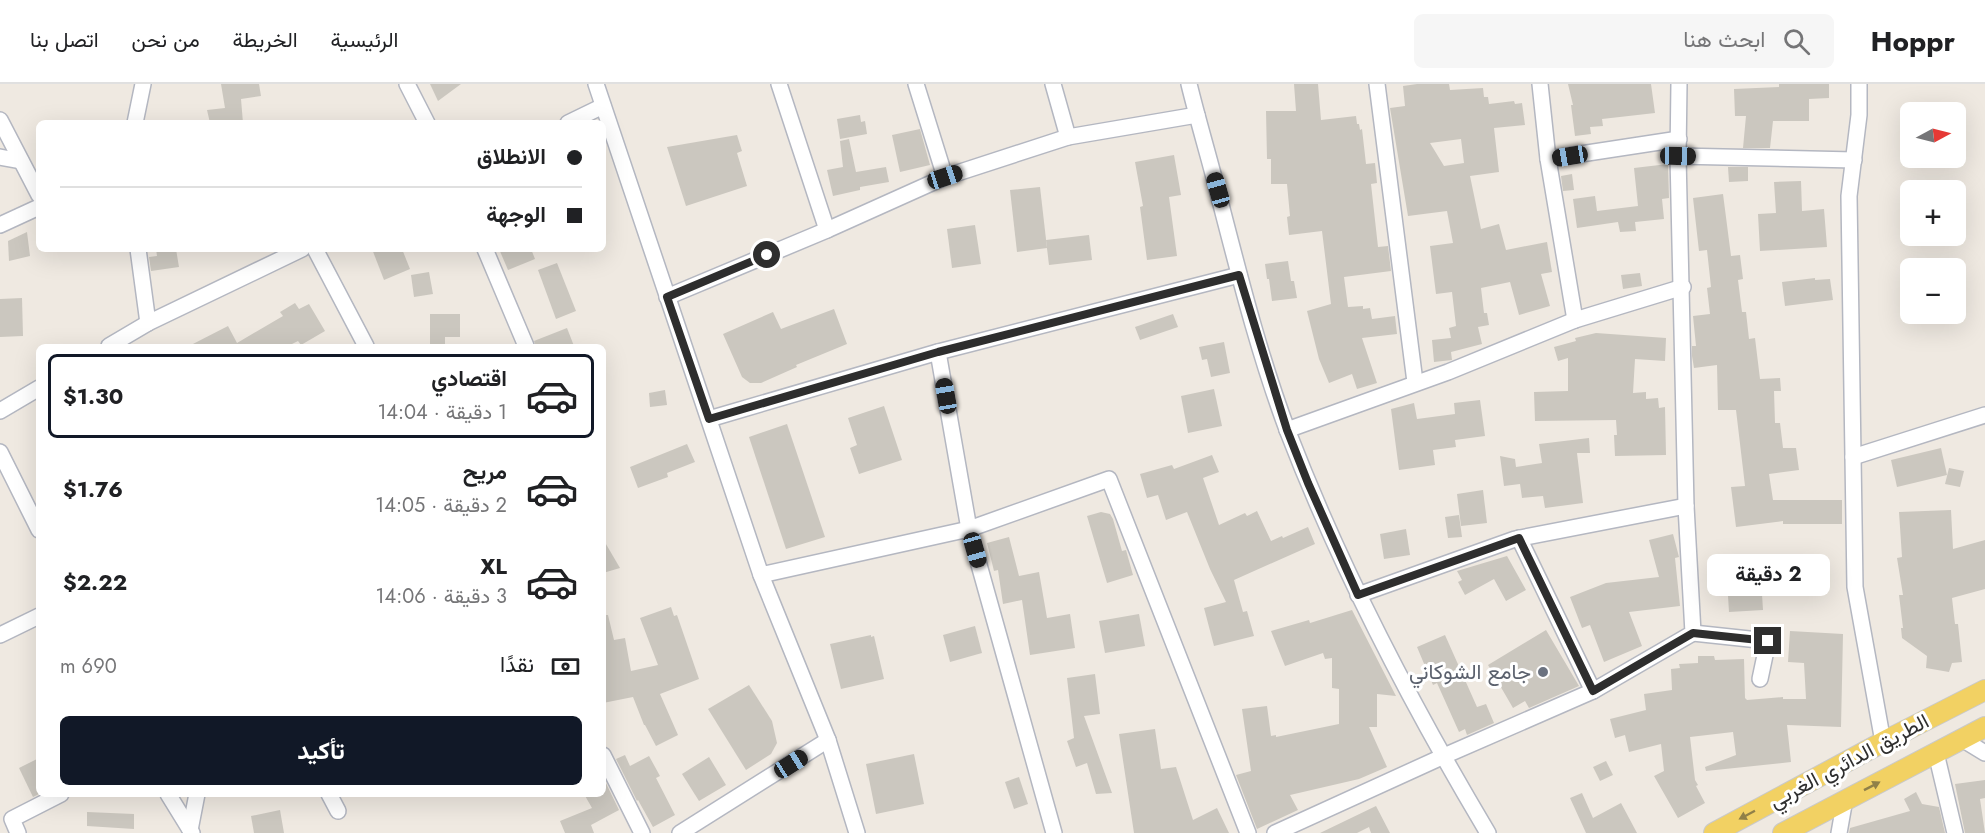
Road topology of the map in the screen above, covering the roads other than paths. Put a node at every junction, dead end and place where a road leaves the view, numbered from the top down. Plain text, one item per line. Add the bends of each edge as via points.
1 (143, 84) edge
2 (407, 84) edge
3 (596, 84) edge
4 (780, 84) edge
5 (916, 84) edge
6 (1053, 84) edge
7 (1190, 84) edge
8 (1377, 84) edge
9 (1540, 84) edge
10 (1679, 84) edge
11 (1860, 84) edge
12 (603, 106) junction
13 (1197, 116) junction
14 (0, 120) edge
15 (136, 120) edge
16 (425, 120) edge
17 (574, 120) edge
18 (1068, 137) junction
19 (1678, 139) junction
20 (1678, 156) junction
21 (0, 157) edge
22 (1548, 159) junction
23 (21, 160) junction
24 (1854, 160) junction
25 (945, 177) junction
26 (36, 189) edge
27 (36, 208) edge
28 (0, 225) edge
29 (827, 230) junction
30 (138, 252) edge
31 (296, 252) edge
32 (317, 252) edge
33 (486, 252) edge
34 (1239, 275) junction
35 (1683, 287) junction
36 (667, 297) junction
37 (1575, 320) junction
38 (148, 323) junction
39 (112, 344) edge
40 (365, 344) edge
41 (525, 344) edge
42 (938, 352) junction
43 (1415, 382) junction
44 (36, 390) edge
45 (0, 411) edge
46 (1985, 415) edge
47 (709, 419) junction
48 (1287, 430) junction
49 (0, 452) edge
50 (1853, 457) junction
51 (1686, 506) junction
52 (36, 524) edge
53 (969, 528) junction
54 (1519, 538) junction
55 (761, 575) junction
56 (1358, 595) junction
57 (36, 617) edge
58 (1693, 633) junction
59 (0, 635) edge
60 (1760, 679) dead end
61 (1985, 690) edge
62 (1593, 691) junction
63 (1985, 727) edge
64 (1962, 739) junction
65 (828, 740) junction
66 (1883, 742) junction
67 (1936, 753) junction
68 (1985, 753) edge
69 (1444, 756) junction
70 (606, 761) edge
71 (1833, 769) junction
72 (55, 797) edge
73 (170, 797) edge
74 (197, 797) edge
75 (331, 797) edge
76 (1845, 800) junction
77 (338, 811) dead end
78 (191, 831) edge
79 (18, 833) edge
80 (642, 833) edge
81 (680, 833) edge
82 (857, 833) edge
83 (1054, 833) edge
84 (1248, 833) edge
85 (1275, 833) edge
86 (1488, 833) edge
87 (1714, 833) edge
88 (1783, 833) edge
89 (1839, 833) edge
90 (1954, 833) edge

1 - 15 street
2 - 16 street
3 - 12 street
4 - 29 street
5 - 25 street
6 - 18 street
7 - 13 street
8 - 43 street
9 - 22 street
10 - 19 street
11 - 24 street
12 - 17 street
12 - 36 street
13 - 18 street
13 - 34 street
14 - 23 street
18 - 25 street
19 - 20 street
19 - 22 street
20 - 24 street
20 - 35 street
21 - 23 street
22 - 37 street
23 - 26 street
24 - 50 street via 1849,196
25 - 29 street
27 - 28 street
29 - 36 street
30 - 38 street
31 - 38 street
32 - 40 street
33 - 41 street
34 - 42 street
34 - 48 street
35 - 37 street
35 - 51 street
36 - 47 street
37 - 43 street
38 - 39 street
42 - 47 street
42 - 53 street
43 - 48 street
44 - 45 street
46 - 50 street
47 - 55 street
48 - 56 street
49 - 52 street
50 - 66 street via 1856,587
51 - 54 street
51 - 58 street
53 - 55 street
53 - 83 street
53 - 84 street via 1109,479
54 - 56 street
54 - 62 street
55 - 65 street
56 - 69 street
57 - 59 street
58 - 60 street via 1768,641
58 - 62 street
61 - 66 main road, الطريق الدائري الغربي
62 - 69 street
63 - 64 main road, الطريق الدائري الغربي
64 - 67 main road, الطريق الدائري الغربي
64 - 68 street
65 - 81 street
65 - 82 street
66 - 71 main road, الطريق الدائري الغربي
76 -> 67 main road, الطريق الدائري الغربي
67 - 90 street
69 - 85 street
69 - 86 street
70 - 80 street
71 - 76 main road
71 -> 87 main road, الطريق الدائري الغربي
72 - 79 street via 12,819
73 - 78 street
74 - 78 street
75 - 77 street
76 - 88 main road, الطريق الدائري الغربي
76 - 89 street

